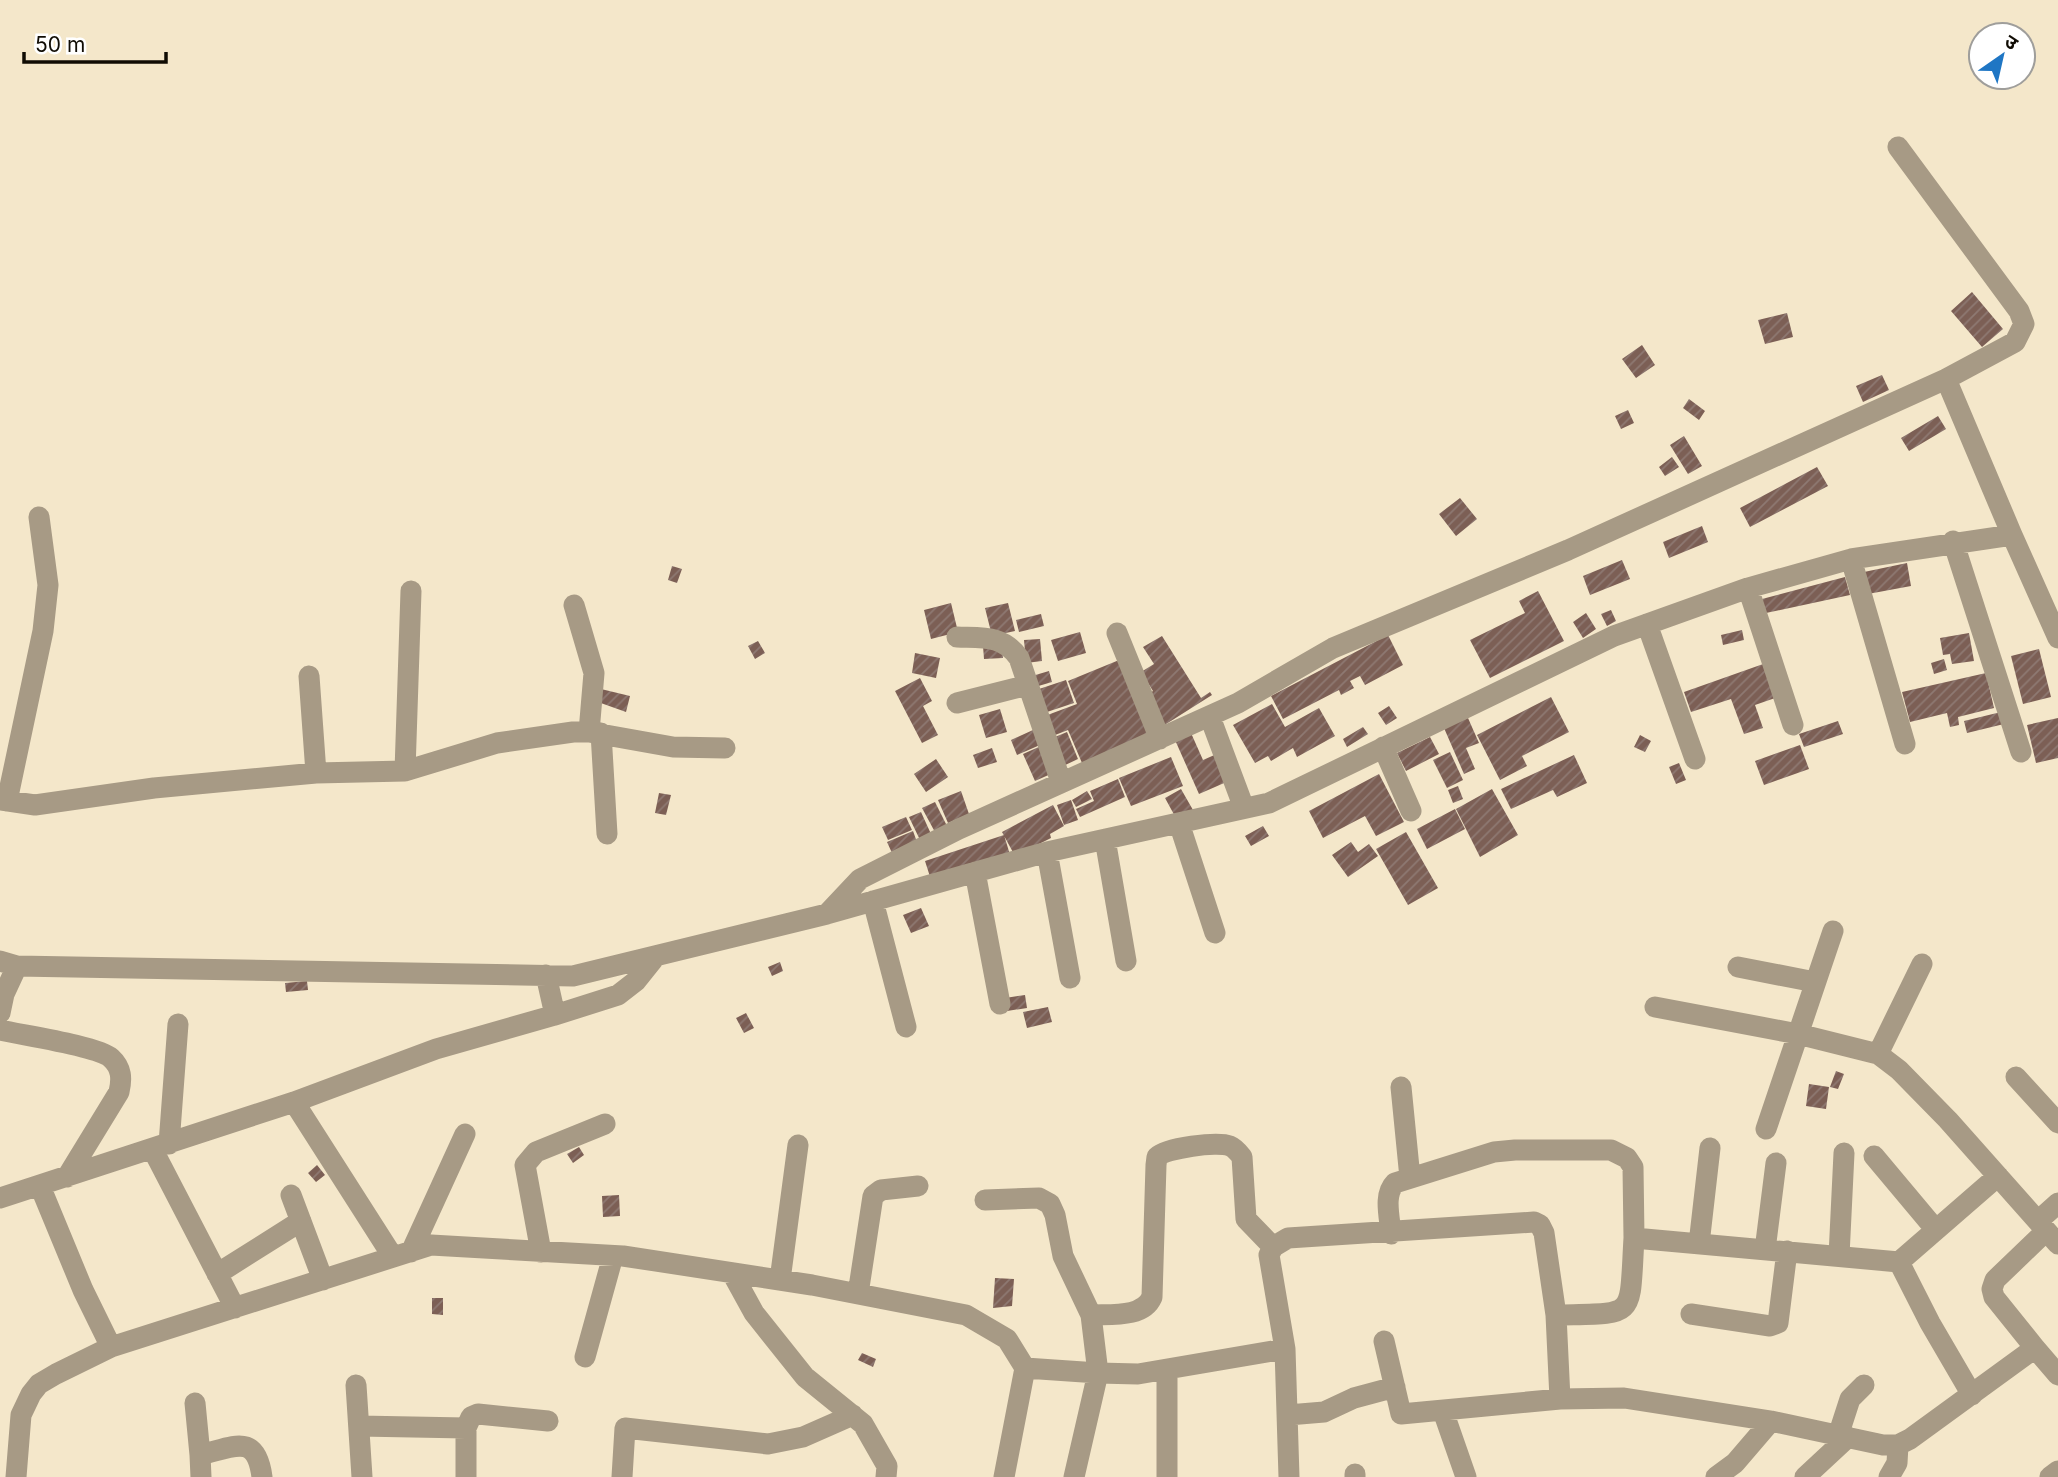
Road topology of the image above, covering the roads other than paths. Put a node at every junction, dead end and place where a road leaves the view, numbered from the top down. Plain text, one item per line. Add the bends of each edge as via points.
1 (1898, 146) dead end
2 (1946, 379) junction
3 (39, 517) dead end
4 (2012, 535) junction
5 (1954, 541) junction
6 (1851, 559) junction
7 (1748, 588) junction
8 (411, 592) dead end
9 (574, 605) dead end
10 (1647, 624) junction
11 (1117, 634) dead end
12 (957, 636) dead end
13 (2058, 638) edge
14 (309, 676) dead end
15 (1028, 685) junction
16 (957, 704) dead end
17 (1210, 717) junction
18 (1793, 725) dead end
19 (595, 733) junction
20 (1160, 739) junction
21 (1905, 744) dead end
22 (1383, 747) junction
23 (725, 748) dead end
24 (2021, 752) dead end
25 (1695, 759) dead end
26 (405, 771) junction
27 (316, 773) junction
28 (1062, 782) junction
29 (4, 800) edge
30 (1244, 808) junction
31 (1411, 811) dead end
32 (1179, 822) junction
33 (607, 834) dead end
34 (1105, 839) junction
35 (1047, 852) junction
36 (975, 872) junction
37 (873, 901) junction
38 (827, 914) junction
39 (1833, 931) dead end
40 (1215, 933) dead end
41 (656, 956) junction
42 (1126, 961) dead end
43 (8, 963) edge
44 (1922, 964) dead end
45 (1738, 967) dead end
46 (546, 975) junction
47 (1070, 978) dead end
48 (1815, 982) junction
49 (1000, 1004) dead end
50 (1655, 1007) dead end
51 (0, 1013) edge
52 (555, 1015) junction
53 (178, 1024) dead end
54 (906, 1027) dead end
55 (0, 1030) edge
56 (1798, 1034) junction
57 (1878, 1054) junction
58 (2017, 1077) dead end
59 (1401, 1087) dead end
60 (294, 1102) junction
61 (2058, 1123) edge
62 (605, 1124) dead end
63 (1766, 1129) dead end
64 (465, 1134) dead end
65 (798, 1144) dead end
66 (161, 1147) junction
67 (1710, 1148) dead end
68 (1844, 1153) dead end
69 (1874, 1156) dead end
70 (1776, 1163) dead end
71 (1998, 1176) junction
72 (67, 1177) junction
73 (1410, 1178) junction
74 (40, 1186) junction
75 (918, 1186) dead end
76 (291, 1195) dead end
77 (0, 1198) edge
78 (985, 1200) dead end
79 (2058, 1203) edge
80 (301, 1221) junction
81 (1936, 1230) junction
82 (2047, 1232) edge
83 (1391, 1234) junction
84 (1633, 1238) junction
85 (1699, 1244) junction
86 (1273, 1247) junction
87 (1765, 1250) junction
88 (1787, 1251) junction
89 (541, 1252) junction
90 (402, 1255) junction
91 (613, 1256) junction
92 (1839, 1256) junction
93 (1899, 1262) junction
94 (732, 1273) junction
95 (217, 1274) junction
96 (323, 1280) junction
97 (780, 1280) junction
98 (858, 1294) junction
99 (234, 1308) junction
100 (1691, 1314) dead end
101 (1091, 1315) junction
102 (1556, 1315) junction
103 (1384, 1341) dead end
104 (111, 1347) junction
105 (2035, 1348) junction
106 (1285, 1349) junction
107 (585, 1357) dead end
108 (1025, 1368) junction
109 (1167, 1370) junction
110 (1098, 1373) junction
111 (2058, 1375) edge
112 (356, 1385) dead end
113 (1864, 1385) dead end
114 (1395, 1387) junction
115 (1972, 1395) junction
116 (1560, 1399) junction
117 (195, 1403) dead end
118 (1443, 1411) junction
119 (0, 1414) edge
120 (22, 1415) junction
121 (853, 1415) junction
122 (1288, 1415) junction
123 (548, 1421) dead end
124 (1771, 1421) junction
125 (359, 1426) junction
126 (466, 1427) junction
127 (1843, 1436) junction
128 (1898, 1445) junction
129 (200, 1455) junction
130 (2058, 1471) edge
131 (16, 1477) edge
132 (201, 1477) edge
133 (262, 1477) edge
134 (362, 1477) edge
135 (466, 1477) edge
136 (622, 1477) edge
137 (886, 1477) edge
138 (1004, 1477) edge
139 (1074, 1477) edge
140 (1167, 1477) edge
141 (1289, 1477) edge
142 (1466, 1477) edge
143 (1716, 1477) edge
144 (1805, 1477) edge
145 (1889, 1477) edge
146 (2050, 1477) edge

1 - 2 street via 2024,324 2015,342
2 - 4 street
2 - 17 street via 1568,550 1333,648
3 - 29 street via 48,585 43,631
4 - 5 street
4 - 13 street
5 - 6 street
5 - 24 street
6 - 7 street
6 - 21 street
7 - 10 street
7 - 18 street
8 - 26 street
9 - 19 street via 594,673
10 - 22 street
10 - 25 street
11 - 20 street
12 - 15 street via 1005,642 1018,658
14 - 27 street
15 - 16 street
15 - 28 street
17 - 20 street
17 - 30 street
19 - 23 street via 673,747
19 - 26 street via 497,743
19 - 33 street
20 - 28 street
22 - 30 street via 1269,803
22 - 31 street
26 - 27 street
27 - 29 street via 154,788 75,802 35,805
28 - 38 street via 860,879
30 - 32 street
32 - 34 street
32 - 40 street
34 - 35 street
34 - 42 street
35 - 36 street
35 - 47 street
36 - 37 street
36 - 49 street
37 - 38 street
37 - 54 street
38 - 41 street
39 - 48 street
41 - 46 street via 573,976
41 - 52 street via 618,995
43 - 46 street
43 - 51 street
44 - 57 street
45 - 48 street
46 - 52 street
48 - 56 street
50 - 56 street
52 - 60 street via 436,1049
53 - 66 street
55 - 72 street via 103,1053 118,1067 122,1078 119,1093
56 - 57 street
56 - 63 street
57 - 71 street via 1899,1070
58 - 61 street
59 - 73 street
60 - 66 street
60 - 90 street
62 - 89 street via 536,1152 525,1165
64 - 90 street
65 - 97 street
66 - 72 street
66 - 95 street
67 - 85 street
68 - 92 street
69 - 81 street
70 - 87 street
71 - 81 street
71 - 82 street
72 - 74 street
73 - 83 street via 1390,1188
73 - 84 street via 1494,1152 1611,1150 1633,1167
74 - 77 street
74 - 104 street
75 - 98 street via 881,1190 873,1196
76 - 80 street
78 - 101 street via 1039,1198 1050,1205 1063,1256
79 - 82 street
80 - 95 street
80 - 96 street
81 - 93 street
82 - 105 street via 1995,1280 1992,1289
83 - 86 street via 1288,1238
83 - 102 street via 1534,1222 1544,1233
84 - 85 street
84 - 102 street via 1626,1307 1617,1314
85 - 87 street
86 - 101 street via 1246,1219 1242,1157 1232,1146 1167,1149 1157,1157 1156,1165 1149,1304 1135,1312
86 - 106 street via 1269,1255
87 - 88 street
88 - 92 street
88 - 100 street via 1778,1323 1770,1326
89 - 90 street via 431,1245
89 - 91 street
90 - 96 street
91 - 94 street
91 - 107 street
92 - 93 street
93 - 115 street
94 - 97 street
94 - 121 street via 754,1313 805,1377
95 - 99 street
96 - 99 street
97 - 98 street
98 - 108 street via 966,1315 1007,1339
99 - 104 street
101 - 110 street
102 - 116 street
103 - 114 street
104 - 120 street via 39,1384
105 - 111 street
105 - 115 street
106 - 109 street
106 - 122 street
108 - 110 street
108 - 138 street
109 - 110 street
109 - 140 street
110 - 139 street
112 - 125 street
113 - 127 street via 1850,1399
114 - 118 street via 1401,1414
114 - 122 street via 1324,1412
115 - 128 street
116 - 118 street
116 - 124 street via 1646,1400
117 - 129 street
118 - 142 street
119 - 120 street
120 - 131 street
121 - 136 street via 803,1437 768,1444 625,1427
121 - 137 street via 887,1466
122 - 141 street
123 - 126 street via 478,1415
124 - 127 street
124 - 143 street via 1735,1463
125 - 126 street
125 - 134 street
126 - 135 street
127 - 128 street
127 - 144 street
128 - 145 street via 1897,1463
129 - 132 street
129 - 133 street via 243,1445 259,1457
130 - 146 street

